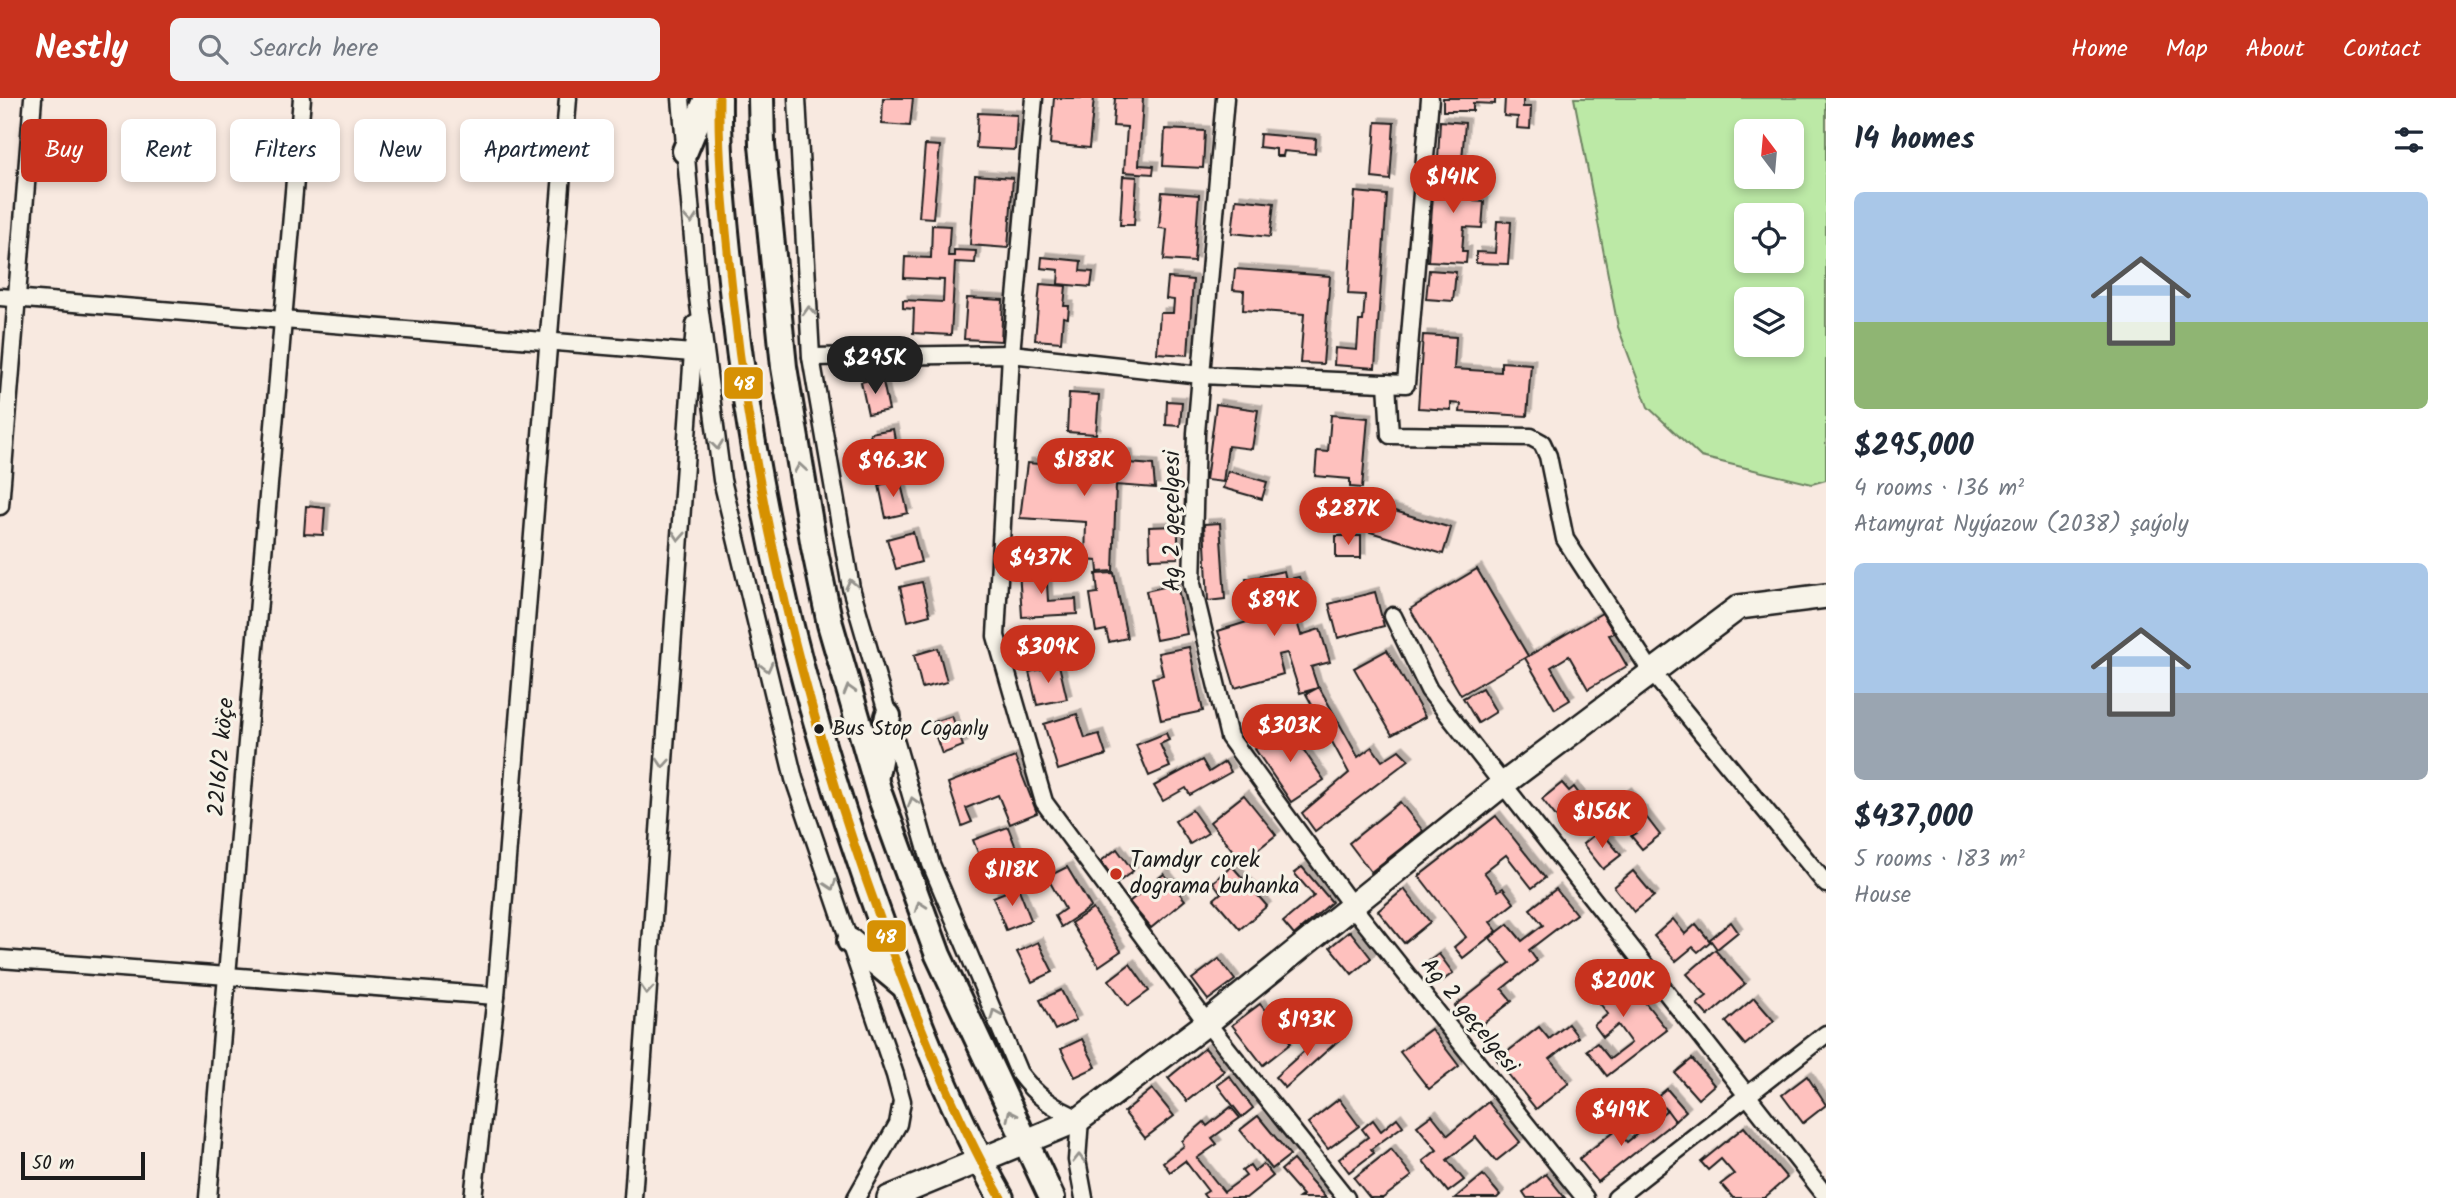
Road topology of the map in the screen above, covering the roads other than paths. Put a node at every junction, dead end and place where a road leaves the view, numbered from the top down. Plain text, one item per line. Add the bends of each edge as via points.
1 (33, 98) edge
2 (302, 98) edge
3 (568, 98) edge
4 (681, 98) edge
5 (708, 98) edge
6 (719, 98) edge
7 (761, 98) edge
8 (797, 98) edge
9 (1034, 98) edge
10 (1225, 98) edge
11 (1430, 98) edge
12 (685, 151) junction
13 (0, 297) edge
14 (17, 298) junction
15 (699, 302) junction
16 (283, 319) junction
17 (549, 342) junction
18 (692, 353) junction
19 (1012, 354) junction
20 (811, 357) junction
21 (1201, 375) junction
22 (1387, 383) junction
23 (0, 506) edge
24 (1826, 596) edge
25 (1393, 616) dead end
26 (1651, 671) junction
27 (888, 716) junction
28 (875, 779) junction
29 (1502, 785) junction
30 (1826, 884) edge
31 (1352, 906) junction
32 (850, 941) junction
33 (0, 959) edge
34 (226, 976) junction
35 (905, 986) junction
36 (496, 996) junction
37 (1207, 1023) junction
38 (1826, 1034) edge
39 (1746, 1096) junction
40 (1080, 1119) junction
41 (1023, 1142) junction
42 (980, 1161) junction
43 (1826, 1196) edge
44 (208, 1198) edge
45 (473, 1198) edge
46 (633, 1198) edge
47 (856, 1198) edge
48 (889, 1198) edge
49 (1001, 1198) edge
50 (1052, 1198) edge
51 (1084, 1198) edge
52 (1346, 1198) edge
53 (1586, 1198) edge
54 (1616, 1198) edge

1 - 14 street
2 - 16 street, 2216/2 köçe
3 - 17 street
4 - 12 street
5 - 12 main road
6 - 35 main road via 739,355 788,624 841,811
28 -> 7 main road via 830,624 799,460 784,367
20 -> 8 street
9 - 19 street
10 - 21 street, Ag 2 geçelgesi
11 - 22 street via 1406,384
12 -> 15 street
13 - 14 street
14 - 16 street
14 - 23 street
15 - 18 street
15 -> 32 street via 722,480 794,779
16 - 17 street
16 - 34 street, 2216/2 köçe
17 - 18 street
17 - 36 street
18 -> 46 street
19 - 20 street
19 - 21 street
19 - 37 street via 996,636 1044,802
27 -> 20 street via 851,588
21 - 22 street
21 - 31 street, Ag 2 geçelgesi via 1192,584 1229,737
22 - 26 street via 1390,435 1531,437 1542,443 1565,539
24 - 26 street via 1739,607
25 - 29 street via 1429,690
26 - 29 street
26 - 30 street
27 - 28 main road
40 -> 27 street via 1035,1095 1019,1073 931,864
41 -> 28 main road via 938,955
29 - 31 street
29 - 39 street
31 - 37 street
31 - 53 street, Ag 2 geçelgesi
32 - 35 main road
32 - 47 street via 902,1101 898,1124
33 - 34 street
34 - 36 street
34 - 44 street, 2216/2 köçe
35 - 42 main road
36 - 45 street
37 - 40 street
37 - 52 street
38 - 39 street
39 - 43 street
39 - 54 street
40 - 41 street
51 -> 40 street via 1077,1160
41 - 42 street
41 - 50 main road
42 - 48 street
42 - 49 main road

